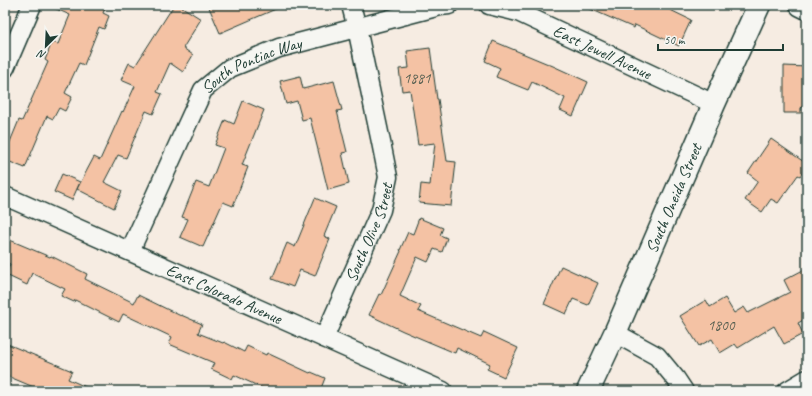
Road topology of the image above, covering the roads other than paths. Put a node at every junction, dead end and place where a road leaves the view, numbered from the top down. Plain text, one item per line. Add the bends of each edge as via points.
1 (32, 5) edge
2 (351, 5) edge
3 (449, 5) edge
4 (489, 5) edge
5 (759, 5) edge
6 (801, 5) edge
7 (807, 8) edge
8 (357, 28) junction
9 (5, 68) edge
10 (714, 104) junction
11 (5, 196) edge
12 (130, 251) junction
13 (615, 333) junction
14 (324, 338) junction
15 (807, 379) edge
16 (443, 391) edge
17 (588, 391) edge
18 (684, 391) edge
19 (787, 391) edge

1 - 9 street
2 - 8 street
3 - 8 street
4 - 10 street, East Jewell Avenue via 518,12
5 - 10 street, South Oneida Street
6 - 7 street
8 - 12 street, South Pontiac Way via 279,48 230,68 203,90
8 - 14 street, South Olive Street via 388,177 381,210
10 - 13 street, South Oneida Street
11 - 12 street, East Colorado Avenue
12 - 14 street, East Colorado Avenue
13 - 17 street, South Oneida Street
13 - 18 street via 657,356
14 - 16 street, East Colorado Avenue
15 - 19 street

